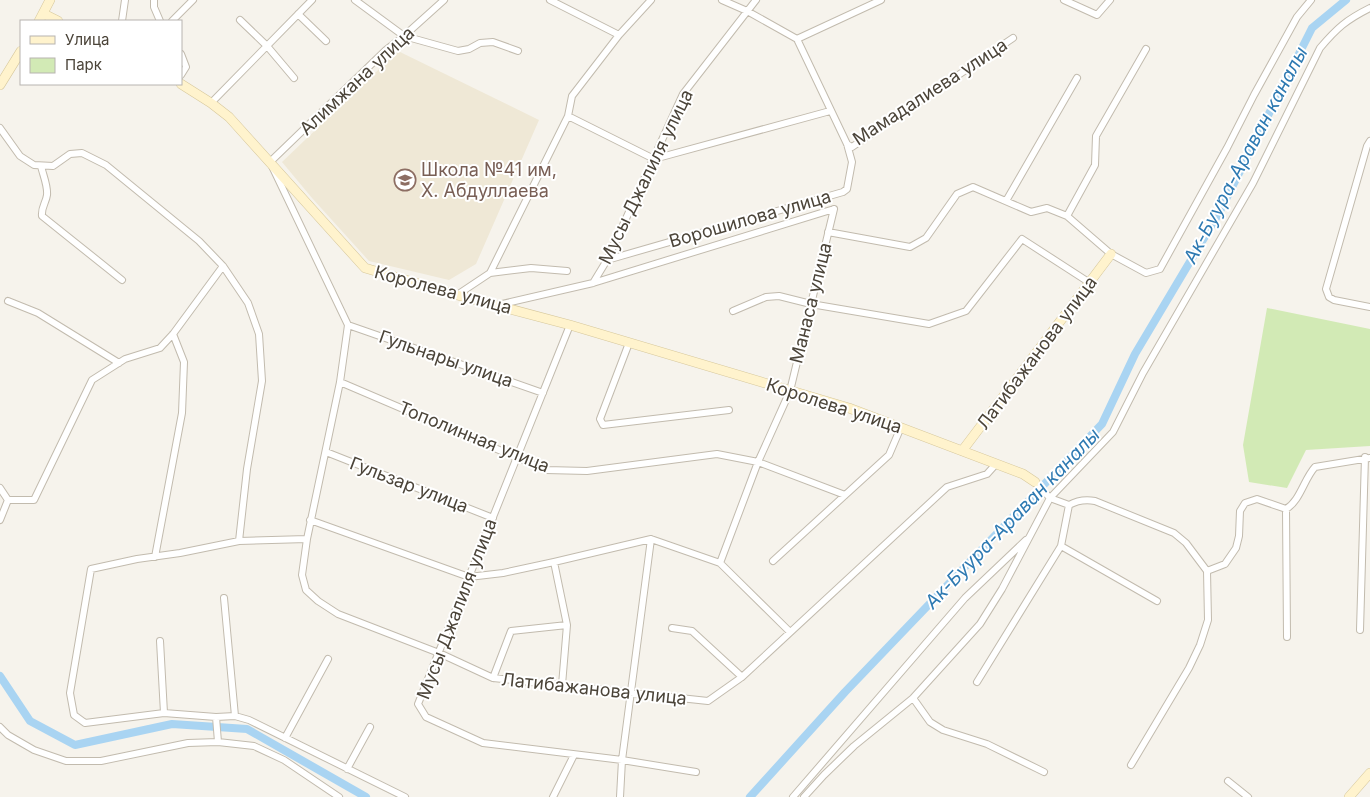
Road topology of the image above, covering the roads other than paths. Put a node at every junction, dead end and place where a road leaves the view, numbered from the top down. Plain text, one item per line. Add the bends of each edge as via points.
1 (50, 0) edge
2 (125, 0) edge
3 (154, 0) edge
4 (193, 0) edge
5 (312, 0) edge
6 (354, 0) edge
7 (444, 0) edge
8 (550, 0) edge
9 (651, 0) edge
10 (722, 0) edge
11 (756, 0) edge
12 (881, 0) edge
13 (1064, 0) edge
14 (1110, 0) edge
15 (1311, 0) edge
16 (1370, 8) edge
17 (747, 11) junction
18 (298, 14) junction
19 (42, 18) edge
20 (122, 20) edge
21 (160, 20) edge
22 (173, 20) edge
23 (240, 20) dead end
24 (619, 35) junction
25 (404, 36) junction
26 (1013, 38) dead end
27 (797, 39) junction
28 (326, 41) dead end
29 (267, 46) junction
30 (1146, 49) dead end
31 (518, 51) dead end
32 (20, 53) edge
33 (182, 57) edge
34 (182, 73) edge
35 (294, 78) dead end
36 (1077, 78) dead end
37 (0, 85) edge
38 (182, 85) edge
39 (211, 103) junction
40 (830, 111) junction
41 (568, 116) junction
42 (0, 128) edge
43 (1370, 141) edge
44 (847, 144) junction
45 (654, 159) junction
46 (270, 162) junction
47 (41, 166) junction
48 (1006, 201) junction
49 (834, 209) joint
50 (1067, 216) junction
51 (828, 232) junction
52 (1111, 254) junction
53 (608, 260) junction
54 (222, 266) junction
55 (567, 271) dead end
56 (490, 273) junction
57 (122, 280) dead end
58 (593, 283) junction
59 (1090, 283) junction
60 (457, 295) junction
61 (8, 301) dead end
62 (810, 304) junction
63 (498, 305) junction
64 (1370, 308) edge
65 (733, 311) dead end
66 (348, 325) junction
67 (570, 325) junction
68 (173, 334) junction
69 (629, 343) junction
70 (119, 363) junction
71 (340, 382) junction
72 (790, 391) junction
73 (543, 393) junction
74 (729, 410) dead end
75 (901, 427) junction
76 (962, 451) junction
77 (326, 452) junction
78 (517, 456) junction
79 (1368, 458) edge
80 (758, 462) junction
81 (996, 464) junction
82 (1035, 482) joint
83 (0, 488) edge
84 (845, 495) junction
85 (1048, 496) junction
86 (8, 500) junction
87 (1069, 505) junction
88 (1286, 509) junction
89 (493, 518) junction
90 (0, 520) edge
91 (310, 520) junction
92 (1030, 535) junction
93 (307, 539) junction
94 (651, 539) junction
95 (239, 541) junction
96 (1061, 546) junction
97 (155, 556) junction
98 (773, 561) dead end
99 (554, 562) junction
100 (720, 562) junction
101 (1207, 571) junction
102 (469, 577) junction
103 (224, 598) dead end
104 (1157, 601) dead end
105 (567, 625) junction
106 (672, 628) dead end
107 (1360, 630) dead end
108 (790, 632) junction
109 (1286, 637) dead end
110 (160, 640) dead end
111 (439, 653) junction
112 (328, 659) dead end
113 (742, 677) junction
114 (493, 678) junction
115 (977, 682) dead end
116 (562, 685) junction
117 (630, 694) junction
118 (913, 698) junction
119 (164, 713) junction
120 (216, 716) junction
121 (235, 716) junction
122 (0, 727) edge
123 (370, 727) dead end
124 (285, 738) junction
125 (218, 742) junction
126 (574, 755) junction
127 (622, 760) junction
128 (1131, 765) dead end
129 (347, 769) junction
130 (696, 772) dead end
131 (1044, 772) dead end
132 (1370, 773) edge
133 (1228, 781) dead end
134 (339, 797) edge
135 (405, 797) edge
136 (553, 797) edge
137 (620, 797) edge
138 (792, 797) edge
139 (804, 797) edge
140 (1248, 797) edge
141 (1349, 797) edge

1 - 19 street
2 - 20 street
3 - 21 street
4 - 22 street
5 - 18 street
6 - 25 street
7 - 25 street, Алимжана улица
8 - 24 street
9 - 24 street
10 - 17 street
11 - 17 street, Мусы Джалиля улица
12 - 27 street
13 - 14 street via 1097,15
15 - 52 street, Ворошилова улица via 1297,16 1160,270 1146,273
16 - 85 street via 1335,29 1320,48 1253,183 1143,373 1113,432
17 - 27 street
17 - 45 street, Мусы Джалиля улица via 683,94
18 - 28 street
18 - 29 street
23 - 29 street
24 - 41 street via 572,96
25 - 31 street via 458,51 493,42
25 - 46 street, Алимжана улица
26 - 44 street, Мамадалиева улица via 852,147
27 - 40 street
29 - 35 street
29 - 39 street
30 - 50 street via 1096,136 1095,166
32 - 37 street
33 - 34 street via 186,67
36 - 48 street
38 - 39 street, Королева улица
39 - 46 street, Королева улица via 229,117
40 - 44 street
40 - 45 street
41 - 45 street
41 - 56 street
42 - 47 street via 20,156
43 - 64 street via 1326,289 1334,300
44 - 53 street, Ворошилова улица via 852,162 847,189 843,192
45 - 53 street, Мусы Джалиля улица
46 - 60 street, Королева улица via 365,268
46 - 66 street
47 - 54 street via 53,166 70,154 82,153 106,165 198,241
47 - 57 street via 47,193 42,216
48 - 50 street, Ворошилова улица via 1031,212 1048,208
48 - 51 street, Ворошилова улица via 973,187 956,194 926,238 910,247
49 - 51 street, Манаса улица
49 - 58 street, Ворошилова улица
50 - 52 street, Ворошилова улица
51 - 62 street, Манаса улица
52 - 59 street, Латибажанова улица
53 - 58 street, Мусы Джалиля улица
54 - 68 street
54 - 95 street via 248,303 259,334 262,381
55 - 56 street via 531,268
56 - 60 street
58 - 63 street, Ворошилова улица
59 - 62 street via 1022,239 966,311 929,324
59 - 76 street, Латибажанова улица
60 - 63 street, Королева улица
61 - 70 street via 38,313
62 - 65 street via 772,296
62 - 72 street, Манаса улица
63 - 67 street, Королева улица
66 - 71 street, Латибажанова улица
66 - 73 street, Гульнары улица
67 - 69 street, Королева улица
67 - 73 street, Мусы Джалиля улица
68 - 70 street via 160,348
68 - 97 street via 184,362 182,413
69 - 72 street, Королева улица
69 - 74 street via 600,419 603,425
70 - 86 street via 92,380 34,500
71 - 77 street, Латибажанова улица
71 - 78 street, Тополинная улица
72 - 75 street, Королева улица
72 - 80 street, Манаса улица
73 - 78 street, Мусы Джалиля улица
75 - 76 street, Королева улица
75 - 84 street via 888,455
76 - 81 street, Королева улица
77 - 89 street, Гульзар улица
77 - 91 street, Латибажанова улица
78 - 80 street, Тополинная улица via 546,470 587,471 718,454
78 - 89 street, Мусы Джалиля улица
79 - 88 street via 1315,466 1292,506
79 - 107 street
80 - 84 street, Тополинная улица
80 - 100 street, Манаса улица
81 - 82 street, Королева улица
81 - 108 street, Латибажанова улица via 987,474 947,488
82 - 85 street
83 - 86 street
84 - 98 street
85 - 87 street
85 - 92 street
86 - 90 street
87 - 96 street
87 - 101 street via 1086,499 1174,533 1186,543
88 - 101 street via 1257,499 1245,503 1240,511 1236,548 1225,564
88 - 109 street
89 - 102 street, Мусы Джалиля улица
91 - 93 street, Латибажанова улица
91 - 102 street
92 - 118 street via 980,624
92 - 138 street via 965,598
93 - 95 street
93 - 111 street, Латибажанова улица via 302,575 306,590 318,601 338,614
94 - 99 street
94 - 100 street
94 - 117 street
95 - 97 street
96 - 104 street
96 - 115 street
97 - 119 street via 91,569 70,694 74,715 86,723
99 - 102 street
99 - 105 street
100 - 108 street
101 - 128 street via 1208,620 1200,645
102 - 111 street, Мусы Джалиля улица
103 - 121 street
105 - 114 street via 511,631
105 - 116 street
106 - 113 street via 692,631
108 - 113 street, Латибажанова улица
110 - 119 street
111 - 114 street, Латибажанова улица
111 - 126 street, Мусы Джалиля улица via 418,704 426,717 483,743
112 - 124 street
113 - 117 street, Латибажанова улица via 708,701
114 - 116 street, Латибажанова улица
116 - 117 street, Латибажанова улица
117 - 127 street
118 - 131 street via 930,722 943,730 987,744
118 - 139 street via 854,746
119 - 120 street
120 - 121 street
120 - 125 street
121 - 124 street
122 - 125 street via 34,750 66,761 101,761 188,743
123 - 129 street
124 - 129 street
125 - 134 street via 254,746 284,760
126 - 127 street, Мусы Джалиля улица
126 - 136 street
127 - 130 street, Мусы Джалиля улица
127 - 137 street
129 - 135 street
132 - 141 street
133 - 140 street

